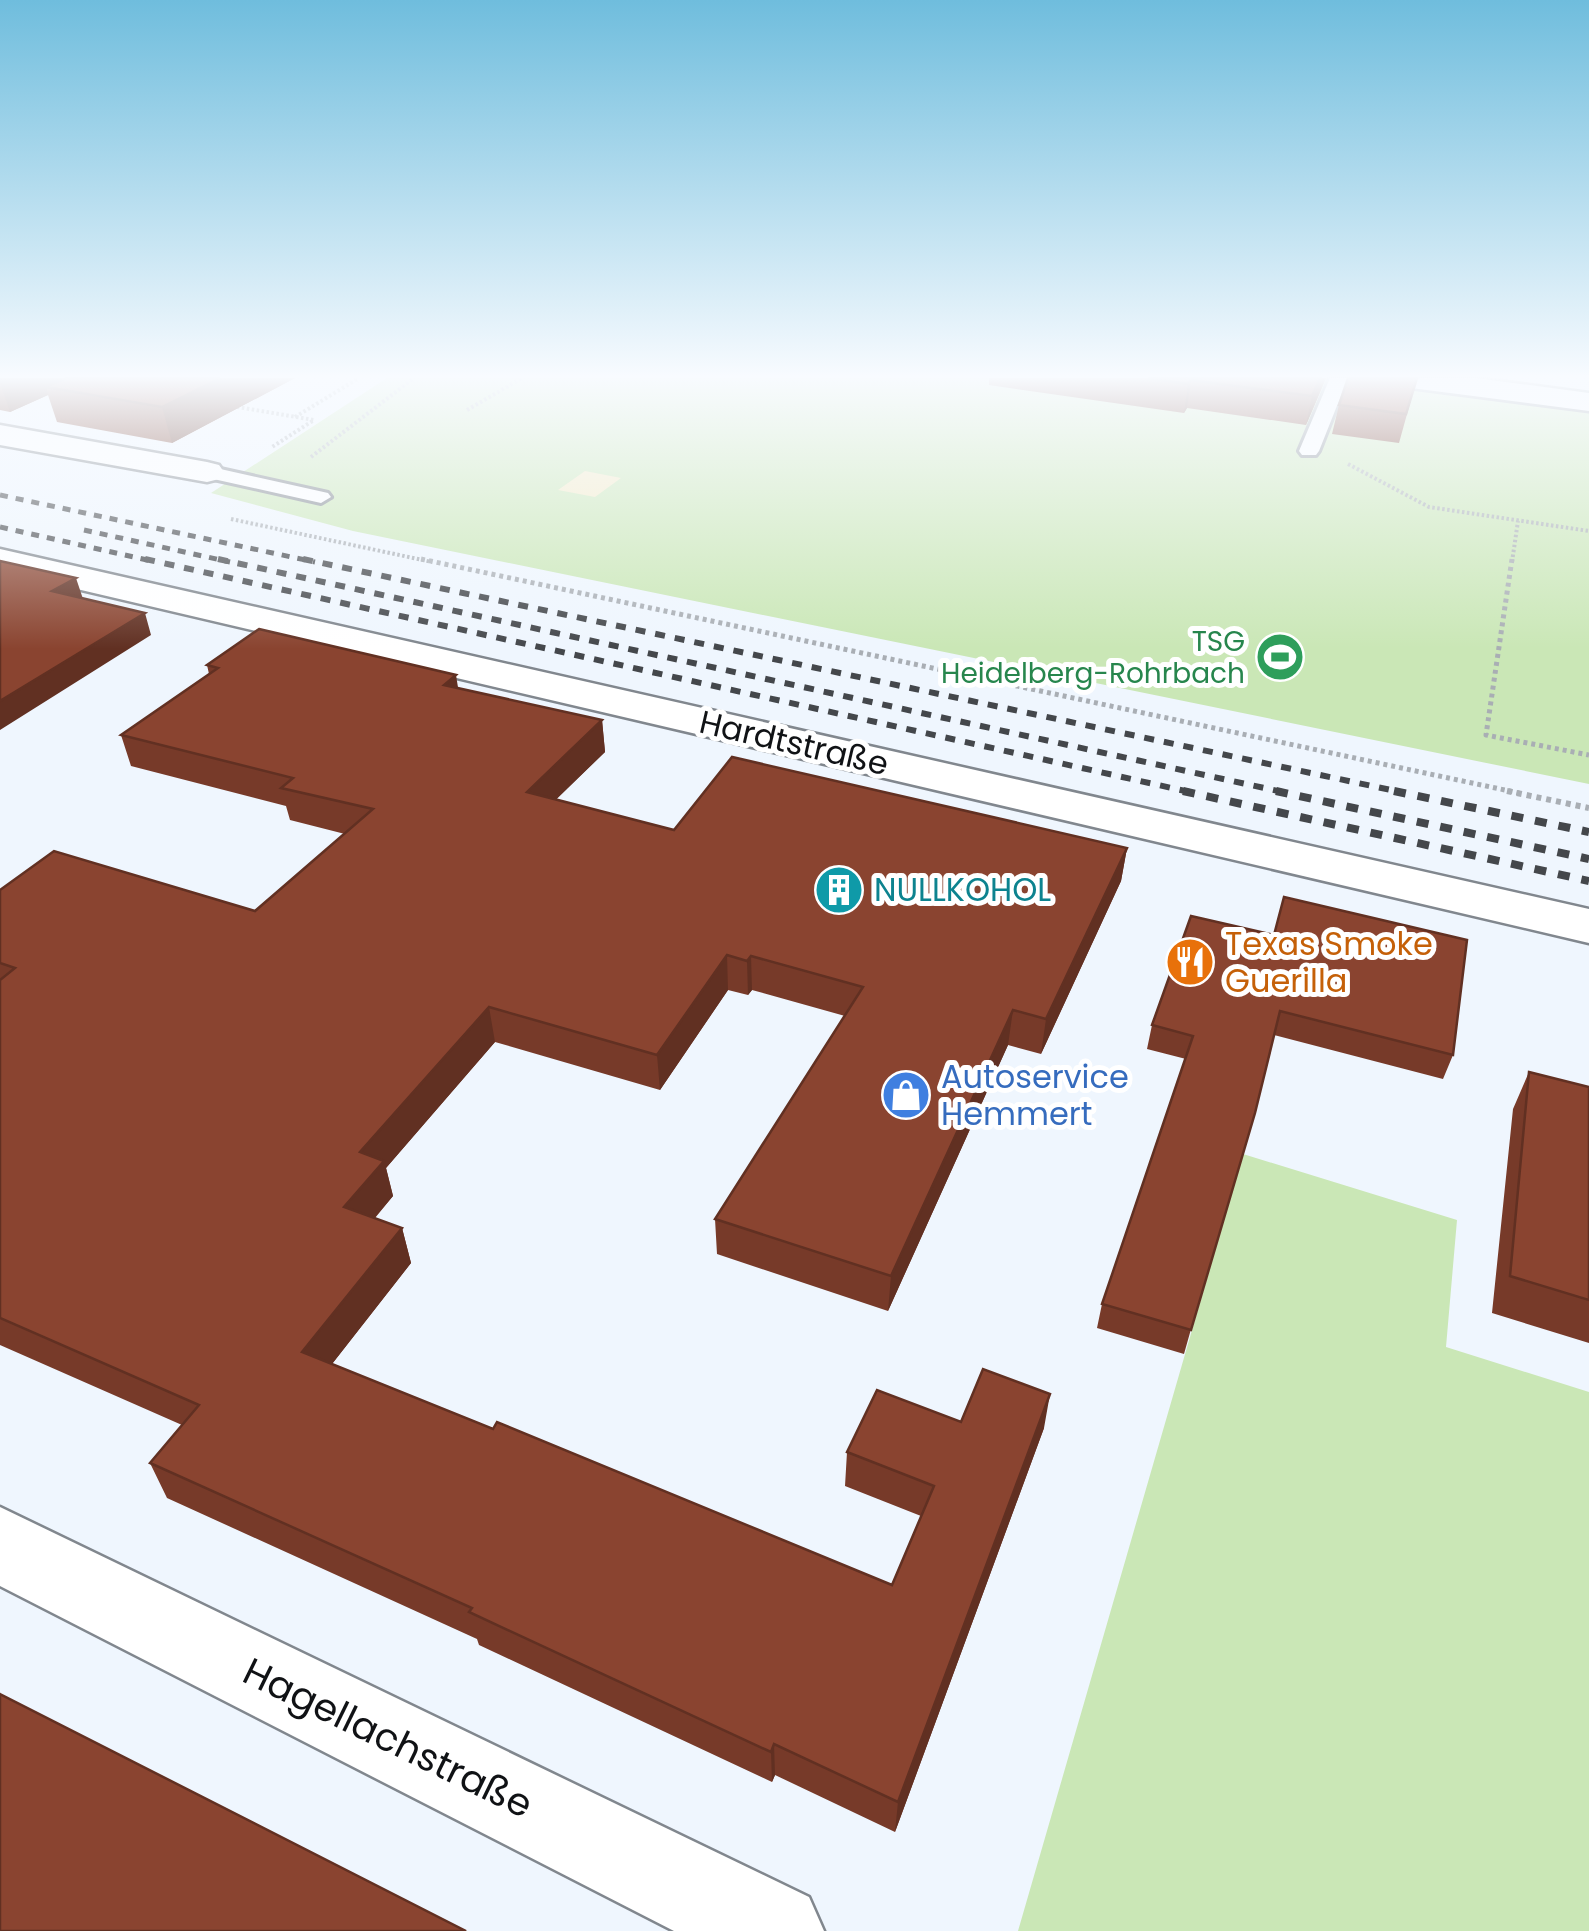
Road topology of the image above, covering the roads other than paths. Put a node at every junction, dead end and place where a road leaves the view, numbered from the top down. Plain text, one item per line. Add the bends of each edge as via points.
1 (178, 468) edge
2 (217, 468) edge
3 (209, 474) junction
4 (321, 497) road end
5 (0, 560) edge
6 (1589, 926) edge
7 (0, 1545) edge
8 (775, 1931) edge

1 - 3 street
2 - 3 lane
3 - 4 lane
5 - 6 street, Hardtstraße
7 - 8 street, Hagellachstraße

